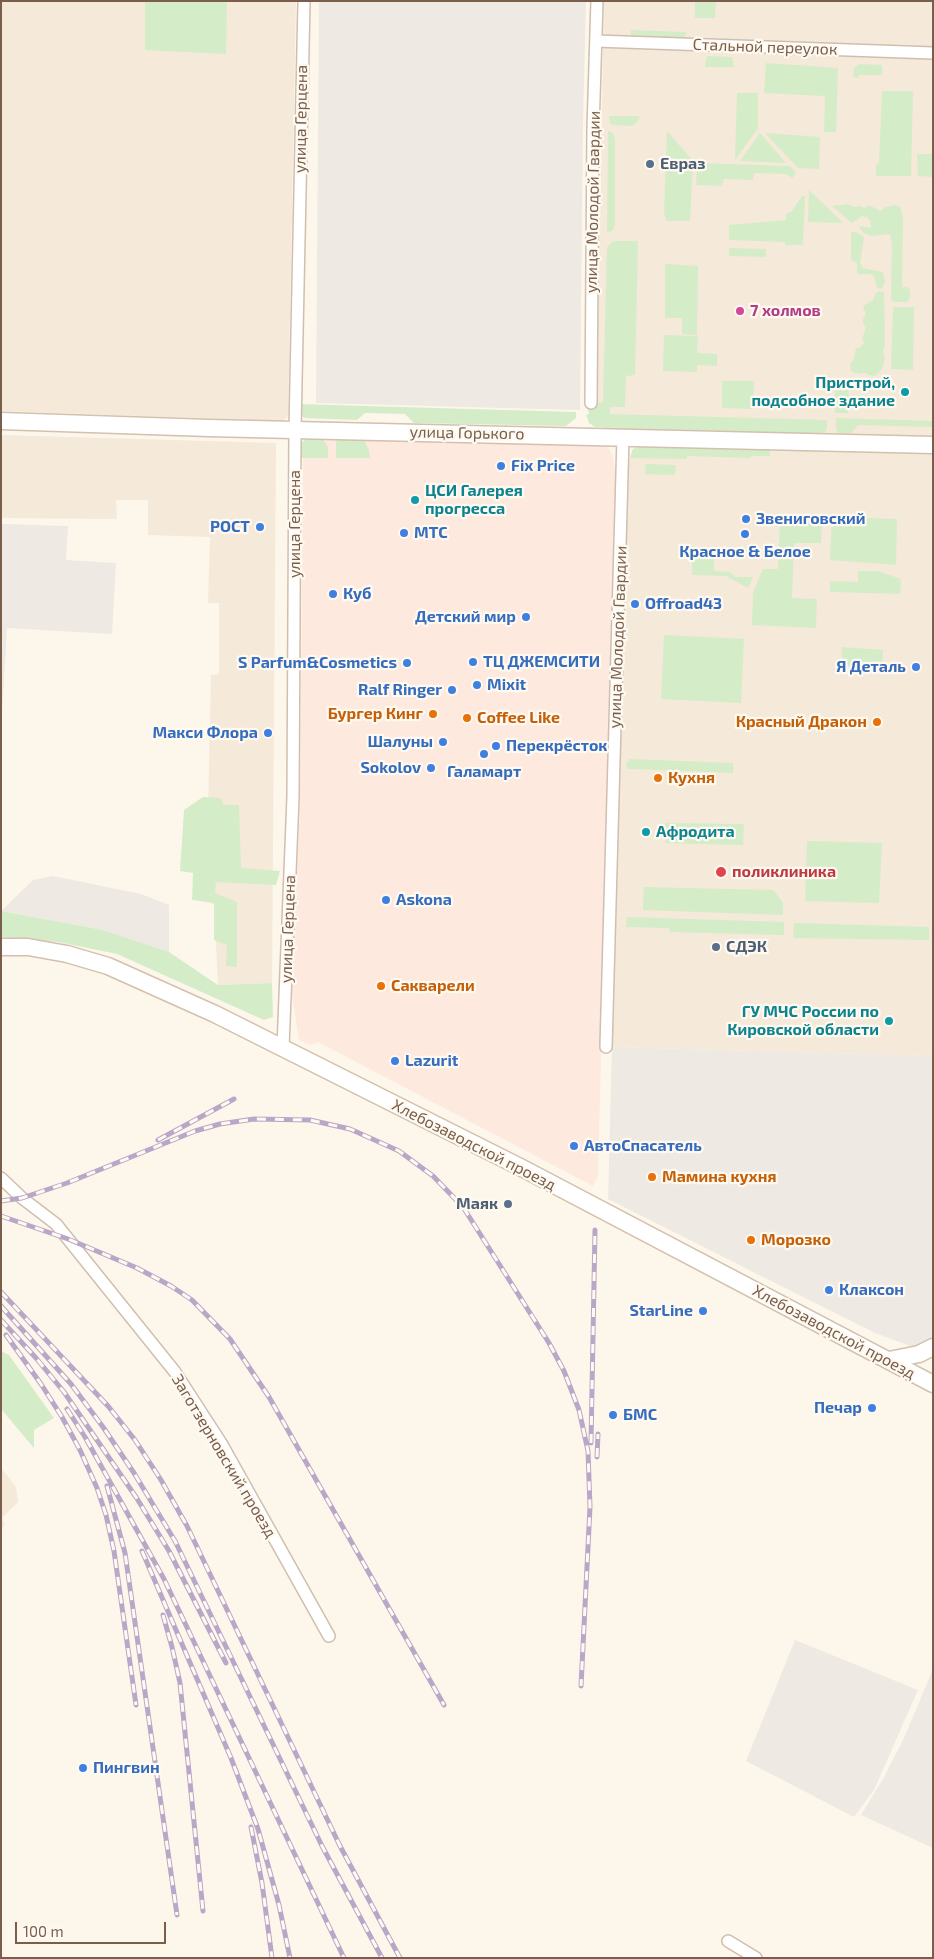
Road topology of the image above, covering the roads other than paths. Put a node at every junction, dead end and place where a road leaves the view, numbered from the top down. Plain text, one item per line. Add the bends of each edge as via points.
1 (304, 1) edge
2 (597, 1) edge
3 (596, 42) junction
4 (933, 54) edge
5 (590, 403) dead end
6 (1, 421) edge
7 (295, 429) junction
8 (623, 437) junction
9 (933, 445) edge
10 (1, 947) edge
11 (606, 1047) dead end
12 (284, 1048) junction
13 (1, 1178) edge
14 (933, 1347) edge
15 (889, 1360) junction
16 (933, 1384) edge
17 (329, 1636) dead end
18 (728, 1940) dead end
19 (756, 1958) edge

1 - 7 street, улица Герцена
2 - 3 street, улица Молодой Гвардии
3 - 4 street, Стальной переулок
3 - 5 street, улица Молодой Гвардии
6 - 7 street, улица Горького
7 - 8 street, улица Горького
7 - 12 street, улица Герцена via 293,797
8 - 9 street, улица Горького
8 - 11 street, улица Молодой Гвардии
10 - 12 street, Хлебозаводской проезд via 28,947 108,966
12 - 15 street, Хлебозаводской проезд
13 - 17 street, Заготзерновский проезд via 56,1224 174,1372 221,1443
14 - 15 street via 919,1354
15 - 16 street, Хлебозаводской проезд
18 - 19 street

